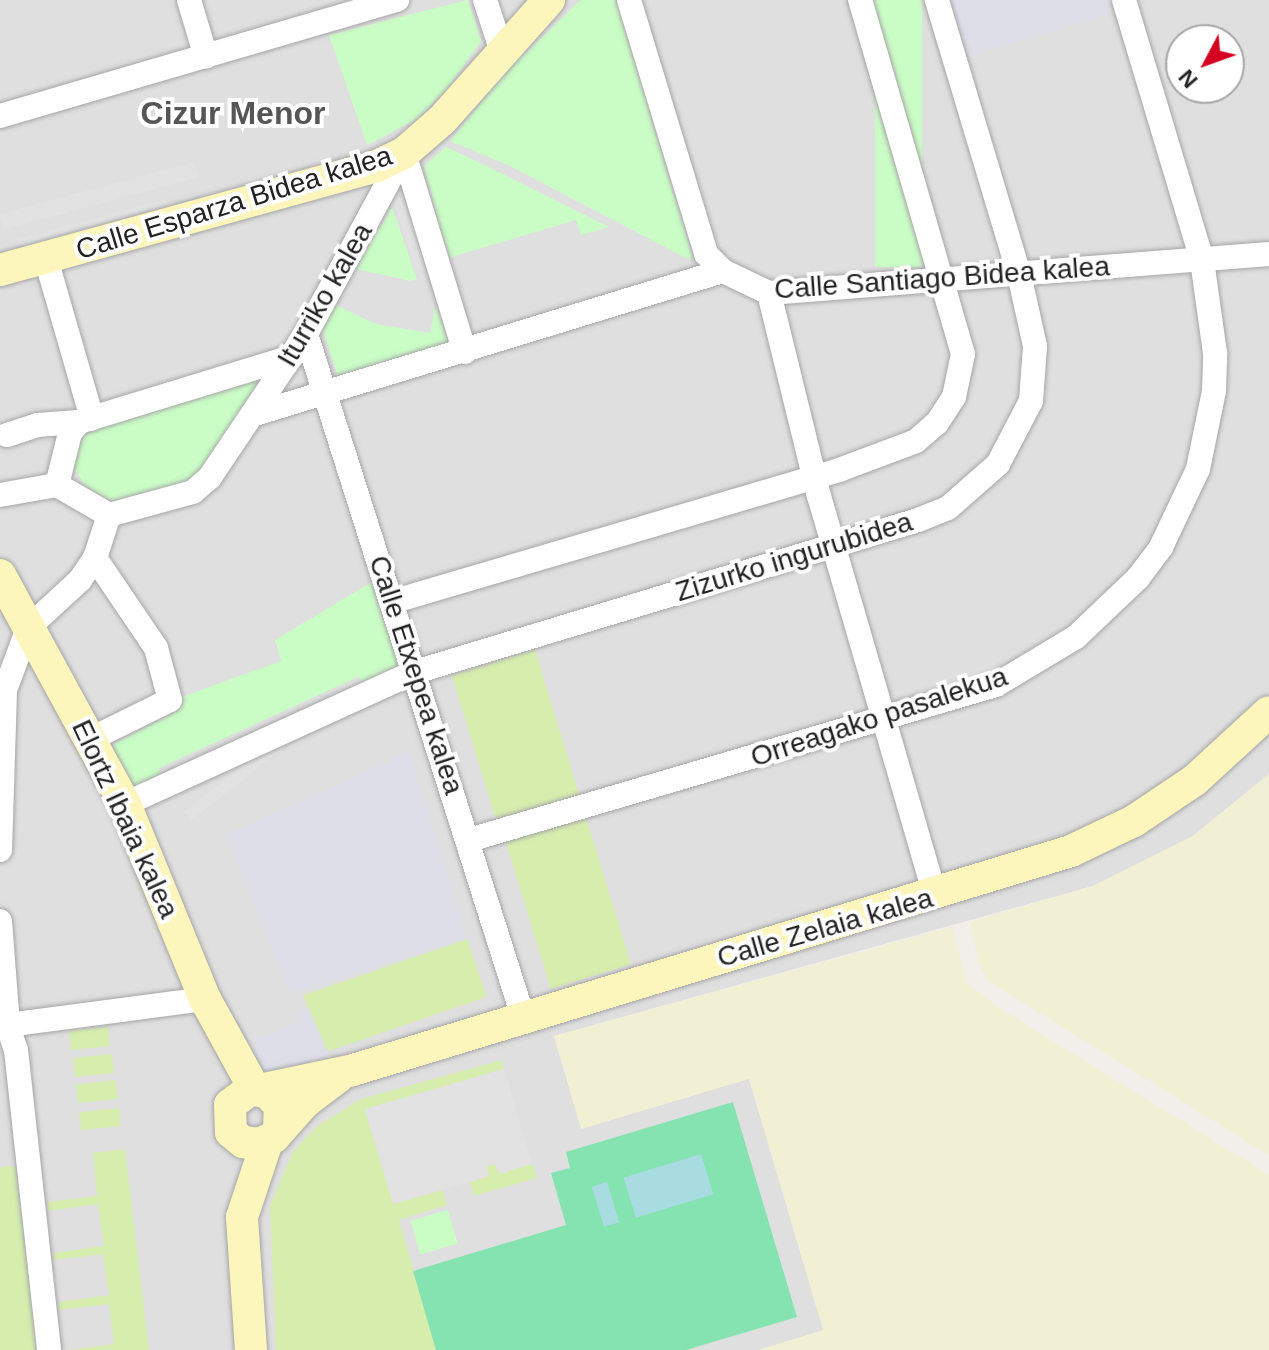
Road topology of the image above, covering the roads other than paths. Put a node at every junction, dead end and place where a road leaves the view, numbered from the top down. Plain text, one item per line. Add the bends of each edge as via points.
1 (189, 0) edge
2 (397, 0) edge
3 (485, 0) edge
4 (549, 0) edge
5 (629, 0) edge
6 (860, 0) edge
7 (937, 0) edge
8 (1124, 0) edge
9 (501, 49) junction
10 (206, 57) junction
11 (0, 116) edge
12 (404, 153) junction
13 (1269, 254) edge
14 (46, 259) junction
15 (1202, 260) junction
16 (0, 270) edge
17 (723, 271) junction
18 (1019, 274) junction
19 (944, 281) junction
20 (769, 293) junction
21 (306, 334) junction
22 (465, 352) junction
23 (291, 357) junction
24 (327, 393) junction
25 (255, 414) junction
26 (86, 420) junction
27 (7, 435) dead end
28 (814, 476) junction
29 (57, 485) junction
30 (0, 495) edge
31 (109, 515) junction
32 (833, 546) junction
33 (95, 558) junction
34 (0, 575) edge
35 (391, 602) junction
36 (28, 628) junction
37 (415, 672) junction
38 (1269, 712) edge
39 (884, 719) junction
40 (91, 739) junction
41 (2, 770) edge
42 (125, 804) junction
43 (469, 840) junction
44 (0, 850) edge
45 (935, 896) junction
46 (0, 921) edge
47 (209, 1006) junction
48 (523, 1017) junction
49 (4, 1026) edge
50 (344, 1073) junction
51 (257, 1090) junction
52 (229, 1123) junction
53 (273, 1136) junction
54 (242, 1217) junction
55 (49, 1350) edge
56 (251, 1350) edge

1 - 10 street
2 - 10 street
3 - 9 street
4 - 9 street, Calle Esparza Bidea kalea
5 - 17 street via 700,240
6 - 19 street
7 - 18 street, Zizurko ingurubidea
8 - 15 street, Orreagako pasalekua
9 - 12 street, Calle Esparza Bidea kalea via 442,120
10 - 11 street
12 - 14 street, Calle Esparza Bidea kalea via 377,166
12 - 21 street, Iturriko kalea
12 - 22 street
13 - 15 street, Calle Santiago Bidea kalea
14 - 16 street, Calle Esparza Bidea kalea
14 - 26 street
15 - 18 street, Calle Santiago Bidea kalea
15 - 39 street, Orreagako pasalekua via 1214,391 1198,469 1161,547 1108,610 1040,662 996,685
17 - 20 street, Calle Santiago Bidea kalea
17 - 22 street
18 - 19 street, Calle Santiago Bidea kalea
18 - 32 street, Zizurko ingurubidea via 1035,346 1035,380 1007,453 948,508
19 - 20 street, Calle Santiago Bidea kalea
19 - 28 street via 963,354 961,378 948,409 916,441
20 - 28 street
21 - 23 street, Iturriko kalea
21 - 24 street, Calle Etxepea kalea
22 - 24 street
23 - 25 street, Iturriko kalea
23 - 26 street
24 - 25 street
24 - 35 street, Calle Etxepea kalea
25 - 31 street, Iturriko kalea via 193,492
26 - 27 street via 37,425
26 - 29 street via 70,433
28 - 32 street
28 - 35 street
29 - 30 street
29 - 31 street
31 - 33 street
32 - 37 street, Zizurko ingurubidea
32 - 39 street
33 - 36 street via 80,580
33 - 40 street via 156,648 170,700
34 - 36 street, Elortz Ibaia kalea
35 - 37 street, Calle Etxepea kalea
36 - 40 street, Elortz Ibaia kalea
36 - 41 street via 5,690
37 - 42 street, Zizurko ingurubidea
37 - 43 street, Calle Etxepea kalea
38 - 45 street, Calle Zelaia kalea via 1195,780 1134,821 1071,851
39 - 43 street, Orreagako pasalekua
39 - 45 street
40 - 42 street, Elortz Ibaia kalea
41 - 44 street
42 - 47 street, Elortz Ibaia kalea
43 - 48 street, Calle Etxepea kalea
45 - 48 street, Calle Zelaia kalea
46 - 49 street
47 - 49 street
47 - 51 street, Elortz Ibaia kalea
47 - 52 street, Elortz Ibaia kalea
48 - 50 street, Calle Zelaia kalea
49 - 55 street via 16,1050
50 - 51 street, Calle Zelaia kalea
50 - 53 street, Calle Zelaia kalea via 305,1102
51 - 52 street via 235,1098
51 - 53 street via 280,1106
52 - 53 street via 250,1144
52 - 54 street, Elortz Ibaia kalea
53 - 54 street, Elortz Ibaia kalea
54 - 56 street, Elortz Ibaia kalea

